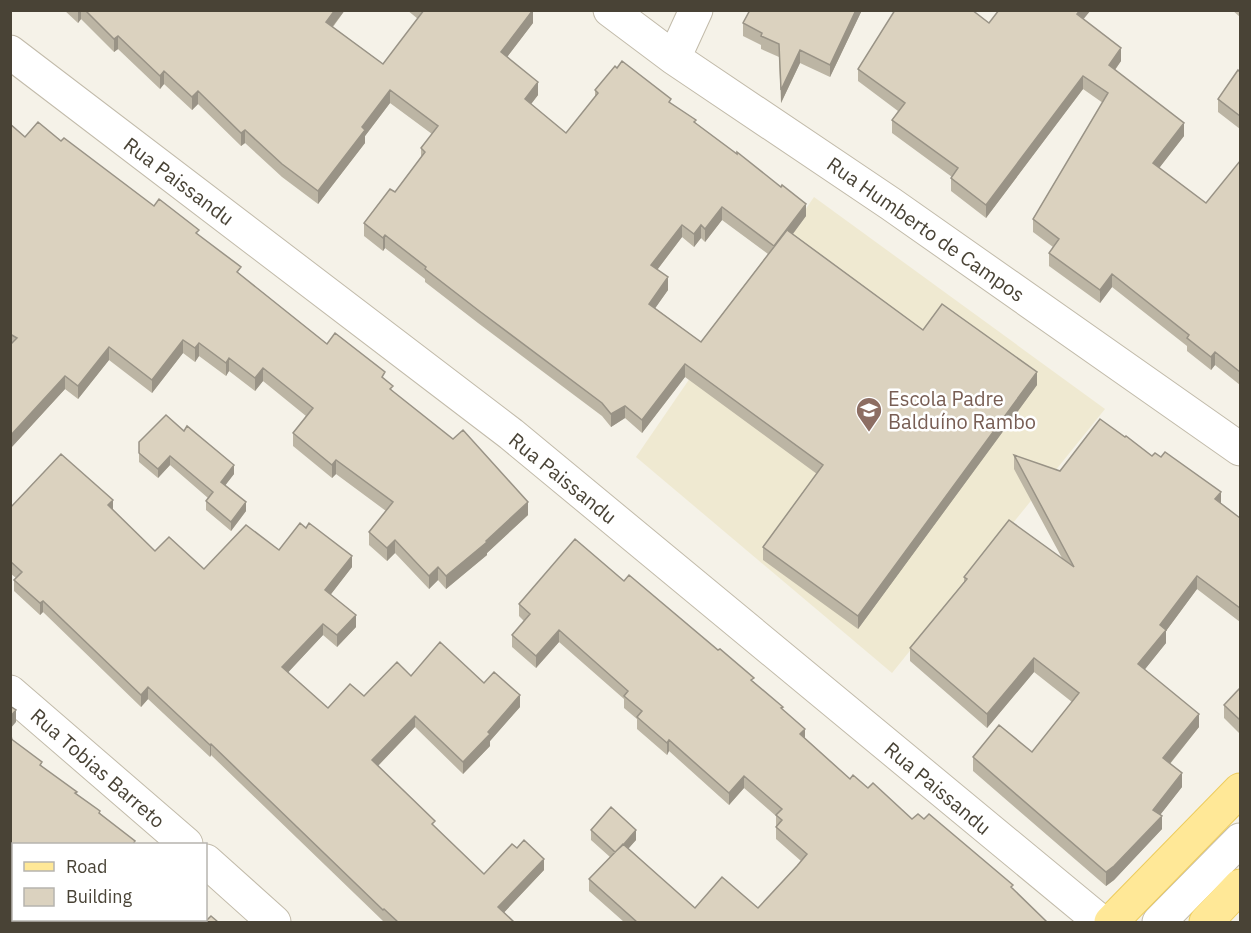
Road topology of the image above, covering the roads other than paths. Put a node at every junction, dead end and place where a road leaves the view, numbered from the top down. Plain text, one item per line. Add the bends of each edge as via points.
1 (610, 10) edge
2 (696, 10) edge
3 (10, 52) edge
4 (674, 58) junction
5 (1240, 450) edge
6 (10, 692) edge
7 (1240, 791) edge
8 (1240, 840) edge
9 (185, 843) edge
10 (207, 862) edge
11 (1240, 863) edge
12 (1240, 886) edge
13 (1190, 890) junction
14 (273, 922) edge
15 (1101, 922) edge
16 (1111, 922) edge
17 (1159, 922) edge
18 (1206, 922) edge

1 - 4 street, Rua Humberto de Campos
2 - 4 street
3 - 15 street, Rua Paissandu via 511,434
4 - 5 street, Rua Humberto de Campos via 891,204
6 - 9 street, Rua Tobias Barreto
7 - 13 street
7 - 16 main road
8 - 13 street
10 - 14 street
11 - 13 street
12 - 18 main road
13 - 17 street

